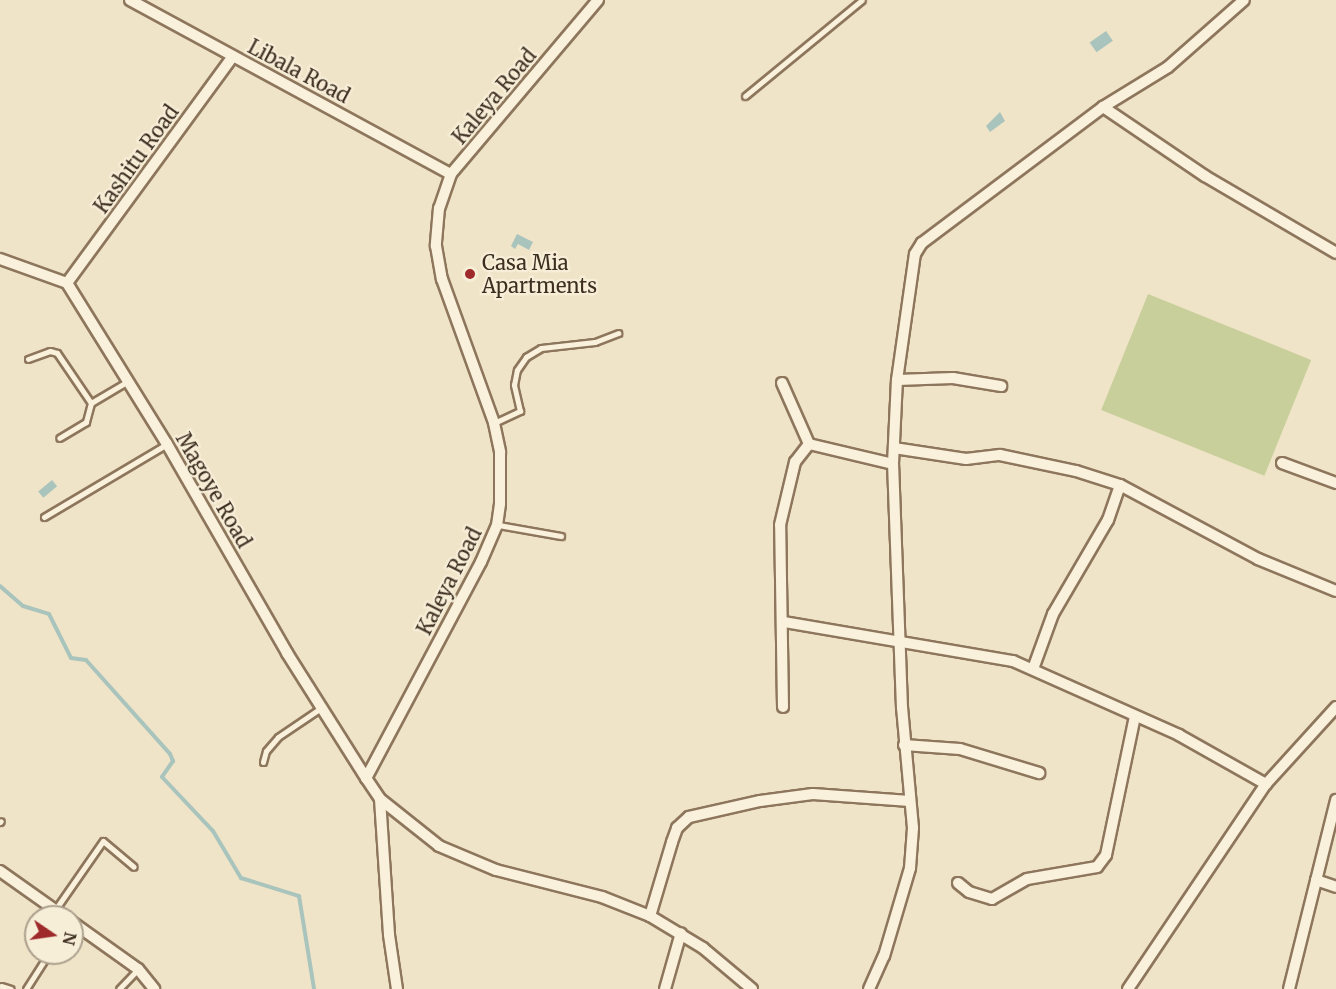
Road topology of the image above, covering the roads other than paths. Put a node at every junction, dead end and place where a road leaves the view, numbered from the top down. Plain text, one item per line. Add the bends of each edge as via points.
1 (130, 0) edge
2 (598, 0) edge
3 (862, 0) edge
4 (1244, 0) edge
5 (233, 56) junction
6 (745, 96) dead end
7 (1103, 107) junction
8 (451, 174) junction
9 (1336, 253) edge
10 (0, 259) edge
11 (67, 283) junction
12 (618, 333) dead end
13 (28, 359) dead end
14 (897, 380) junction
15 (128, 381) junction
16 (782, 383) dead end
17 (1001, 386) dead end
18 (91, 403) junction
19 (494, 423) junction
20 (59, 438) dead end
21 (167, 444) junction
22 (809, 444) junction
23 (894, 448) junction
24 (1282, 463) dead end
25 (893, 464) junction
26 (1336, 483) edge
27 (1120, 485) junction
28 (44, 517) dead end
29 (497, 525) junction
30 (561, 536) dead end
31 (1336, 591) edge
32 (784, 622) junction
33 (900, 640) junction
34 (1033, 669) junction
35 (783, 707) dead end
36 (1336, 707) edge
37 (321, 708) junction
38 (1135, 716) junction
39 (904, 745) junction
40 (263, 762) dead end
41 (1039, 773) dead end
42 (366, 778) junction
43 (1266, 784) junction
44 (380, 799) junction
45 (1336, 800) edge
46 (910, 801) junction
47 (134, 867) dead end
48 (0, 871) edge
49 (1316, 880) junction
50 (958, 883) dead end
51 (1336, 887) edge
52 (48, 905) edge
53 (58, 905) edge
54 (650, 916) junction
55 (84, 931) edge
56 (681, 933) junction
57 (41, 965) edge
58 (138, 969) junction
59 (1, 986) edge
60 (11, 989) edge
61 (26, 989) edge
62 (119, 989) edge
63 (154, 989) edge
64 (397, 989) edge
65 (665, 989) edge
66 (752, 989) edge
67 (869, 989) edge
68 (1128, 989) edge
69 (1289, 989) edge

1 - 5 street, Libala Road
2 - 8 street, Kaleya Road
3 - 6 lane
4 - 7 street via 1168,67
5 - 8 street, Libala Road
5 - 11 street, Kashitu Road
7 - 9 street via 1204,176
7 - 14 street via 922,243 915,254
8 - 19 street, Kaleya Road via 440,208 436,246 442,279
10 - 11 street
11 - 15 street, Magoye Road
12 - 19 lane via 595,342 541,348 526,357 517,370 514,385 520,411
13 - 18 lane via 50,351 57,353
14 - 17 street via 953,378
14 - 23 street
15 - 18 lane
15 - 21 street, Magoye Road
16 - 22 street
18 - 20 lane via 86,422
19 - 29 street, Kaleya Road via 502,480
21 - 28 lane
21 - 37 street, Magoye Road
22 - 25 street
22 - 32 street via 795,462 780,525
23 - 25 street
23 - 27 street via 966,459 1000,455
24 - 26 street
25 - 33 street
27 - 31 street via 1258,559
27 - 34 street via 1108,520 1053,614
29 - 30 lane
29 - 42 street, Kaleya Road
32 - 33 street
32 - 35 street
33 - 34 street via 989,655
33 - 39 street
34 - 38 street
36 - 43 street
37 - 40 lane via 278,736
37 - 42 street, Magoye Road
38 - 43 street via 1179,735
38 - 50 street via 1106,855 1097,867 1027,879 992,898 969,892
39 - 41 street via 960,749
39 - 46 street
42 - 44 street
43 - 68 street
44 - 54 street via 438,846 496,870 602,897
44 - 64 street via 389,935
45 - 49 street
46 - 54 street via 813,794 689,817 677,828
46 - 67 street via 910,868 884,956
47 - 53 lane via 103,841
48 - 52 street
49 - 51 street
49 - 69 street
54 - 56 street
55 - 58 street
56 - 65 street
56 - 66 street
57 - 61 lane
58 - 62 lane
58 - 63 street
59 - 60 lane

